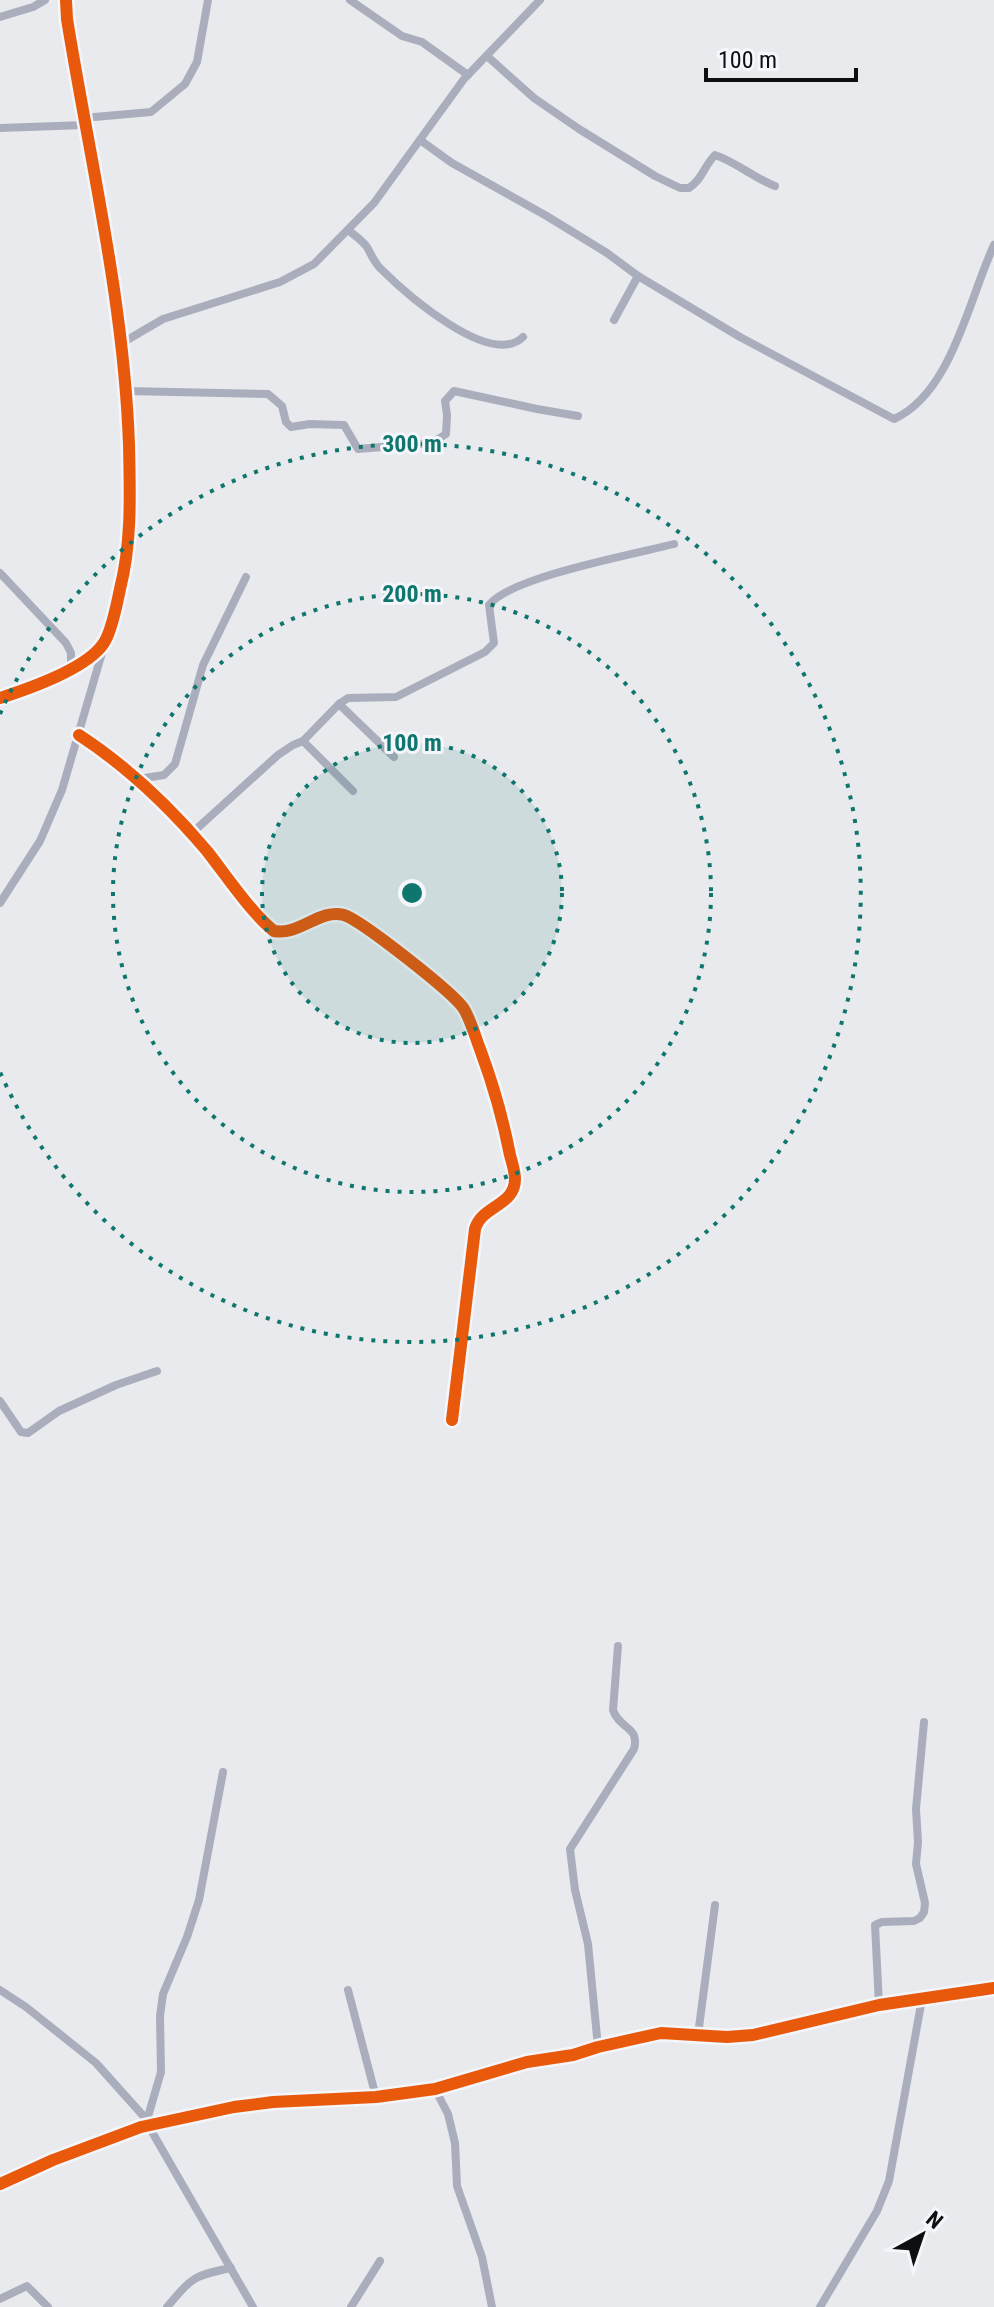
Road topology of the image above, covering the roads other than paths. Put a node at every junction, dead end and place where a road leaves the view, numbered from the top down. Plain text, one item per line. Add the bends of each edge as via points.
1 (45, 0) edge
2 (66, 0) edge
3 (208, 0) edge
4 (350, 0) edge
5 (540, 0) edge
6 (0, 17) edge
7 (487, 56) junction
8 (468, 75) junction
9 (84, 121) junction
10 (0, 128) edge
11 (420, 140) junction
12 (775, 186) dead end
13 (348, 230) junction
14 (994, 245) edge
15 (638, 276) junction
16 (614, 320) dead end
17 (523, 337) dead end
18 (122, 343) junction
19 (126, 391) junction
20 (578, 416) dead end
21 (674, 544) dead end
22 (0, 573) edge
23 (246, 577) dead end
24 (105, 642) junction
25 (71, 668) junction
26 (0, 698) edge
27 (339, 704) junction
28 (79, 735) junction
29 (303, 741) junction
30 (394, 757) dead end
31 (138, 779) junction
32 (353, 791) dead end
33 (192, 833) junction
34 (0, 903) edge
35 (157, 1371) dead end
36 (0, 1401) edge
37 (452, 1420) dead end
38 (618, 1646) dead end
39 (924, 1722) dead end
40 (223, 1772) dead end
41 (715, 1905) dead end
42 (994, 1988) edge
43 (0, 1990) edge
44 (348, 1990) dead end
45 (922, 1999) junction
46 (879, 2005) junction
47 (698, 2035) junction
48 (598, 2047) junction
49 (435, 2089) junction
50 (376, 2097) junction
51 (145, 2124) junction
52 (0, 2184) edge
53 (380, 2261) dead end
54 (231, 2268) junction
55 (0, 2299) edge
56 (48, 2307) edge
57 (167, 2307) edge
58 (253, 2307) edge
59 (351, 2307) edge
60 (492, 2307) edge
61 (820, 2307) edge

1 - 6 street
2 - 9 street
3 - 9 street via 197,62 185,84 151,112
4 - 8 street
5 - 7 street
7 - 8 street
7 - 12 street via 571,124 668,183 689,188 715,155
8 - 11 street
9 - 10 street
9 - 18 street
11 - 13 street
11 - 15 street
13 - 17 street via 396,283 459,332 502,347
13 - 18 street via 298,274 163,319
14 - 15 street via 948,360 925,396 894,419
15 - 16 street
18 - 19 street
19 - 20 street via 268,394 282,406 291,427 344,425 358,449 432,443 446,434 445,401 454,391
19 - 24 street via 130,519 126,564
21 - 27 street via 550,575 505,592 489,605 494,643 485,652 396,697 352,697
22 - 25 street via 66,643
23 - 31 street via 203,665 175,764 164,775
24 - 25 street
24 - 28 street
25 - 26 street
27 - 29 street
27 - 30 street
28 - 31 street
28 - 34 street via 40,841
29 - 32 street
29 - 33 street via 278,755
31 - 33 street
33 - 37 street via 274,931 294,930 327,916 347,916 448,993 469,1020 504,1122 515,1179 507,1199 485,1212 475,1229
35 - 36 street via 59,1411 28,1433 21,1432
38 - 48 street via 613,1710 636,1743 570,1849 588,1944
39 - 46 street via 916,1864 924,1912 914,1921 875,1925
40 - 51 street via 199,1900 163,1994 161,2072
41 - 47 street
42 - 45 street
43 - 51 street via 96,2063
44 - 50 street
45 - 46 street
45 - 61 street via 889,2181
46 - 47 street via 753,2035
47 - 48 street via 661,2033
48 - 49 street
49 - 50 street
49 - 60 street via 448,2114 457,2186 482,2257
50 - 51 street via 273,2102
51 - 52 street
51 - 54 street
53 - 59 street
54 - 57 street via 199,2275
54 - 58 street
55 - 56 street via 27,2286

